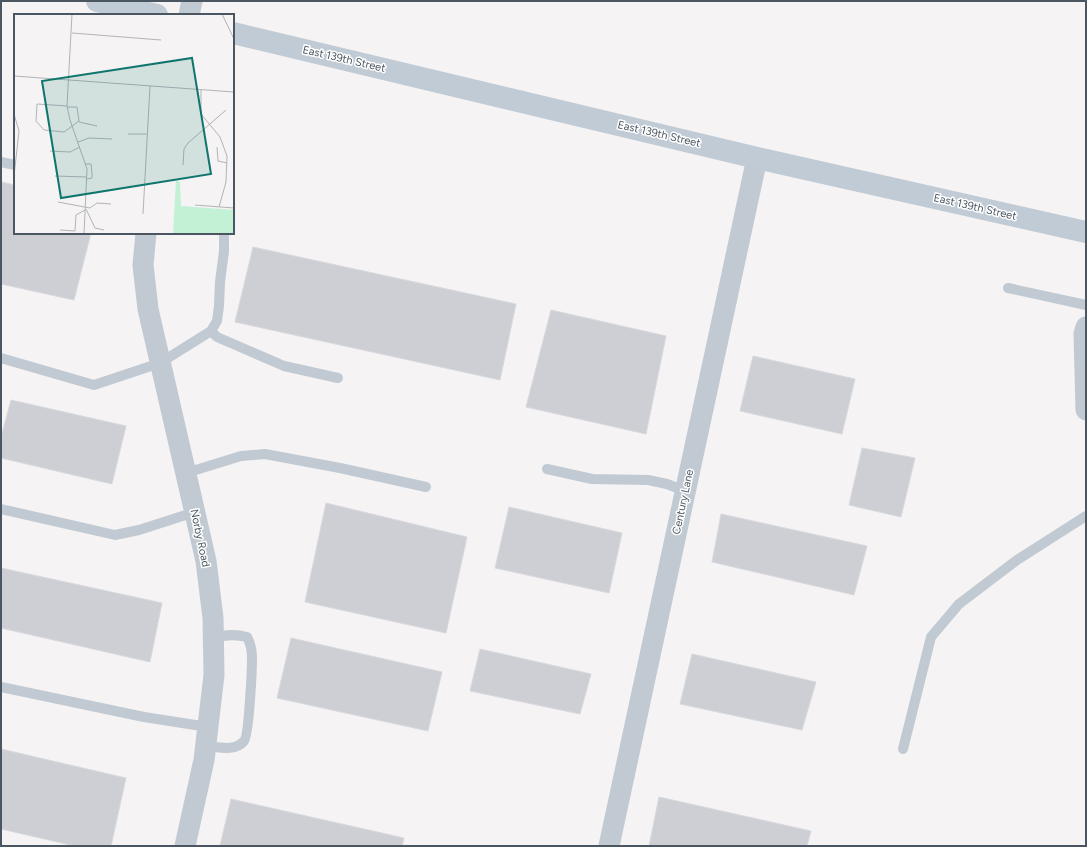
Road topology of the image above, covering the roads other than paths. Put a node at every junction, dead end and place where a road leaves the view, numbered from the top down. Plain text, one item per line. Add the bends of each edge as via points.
1 (97, 1) edge
2 (192, 1) edge
3 (153, 14) edge
4 (189, 14) edge
5 (234, 33) edge
6 (757, 158) junction
7 (1, 162) edge
8 (14, 165) edge
9 (1086, 232) edge
10 (146, 234) edge
11 (224, 234) edge
12 (1008, 288) dead end
13 (1086, 305) edge
14 (1086, 326) edge
15 (211, 331) junction
16 (1, 358) edge
17 (160, 363) junction
18 (338, 378) dead end
19 (1086, 410) edge
20 (547, 469) dead end
21 (186, 473) junction
22 (426, 487) dead end
23 (685, 491) junction
24 (1, 509) edge
25 (195, 512) junction
26 (1086, 516) edge
27 (213, 639) junction
28 (1, 687) edge
29 (207, 736) junction
30 (903, 749) dead end
31 (185, 846) edge
32 (609, 846) edge

1 - 3 street
2 - 4 street
5 - 6 street, East 139th Street
6 - 9 street, East 139th Street
6 - 23 street, Century Lane
7 - 8 lane
10 - 17 street, Norby Road via 143,264 148,309
11 - 15 lane via 217,321
12 - 13 lane
14 - 19 street
15 - 17 lane
15 - 18 lane via 217,337 284,366
16 - 17 lane via 94,385
17 - 21 street, Norby Road
20 - 23 lane via 592,479 648,480
21 - 22 lane via 240,456 265,454
21 - 25 street, Norby Road
23 - 32 street, Century Lane
24 - 25 lane via 115,535
25 - 27 street, Norby Road via 206,561
26 - 30 lane via 1017,560 958,604 931,637
27 - 29 street, Norby Road via 214,675
27 - 29 lane via 223,635 240,635 247,637 251,644 249,708 247,737 238,746 227,748
28 - 29 lane via 144,717
29 - 31 street, Norby Road

